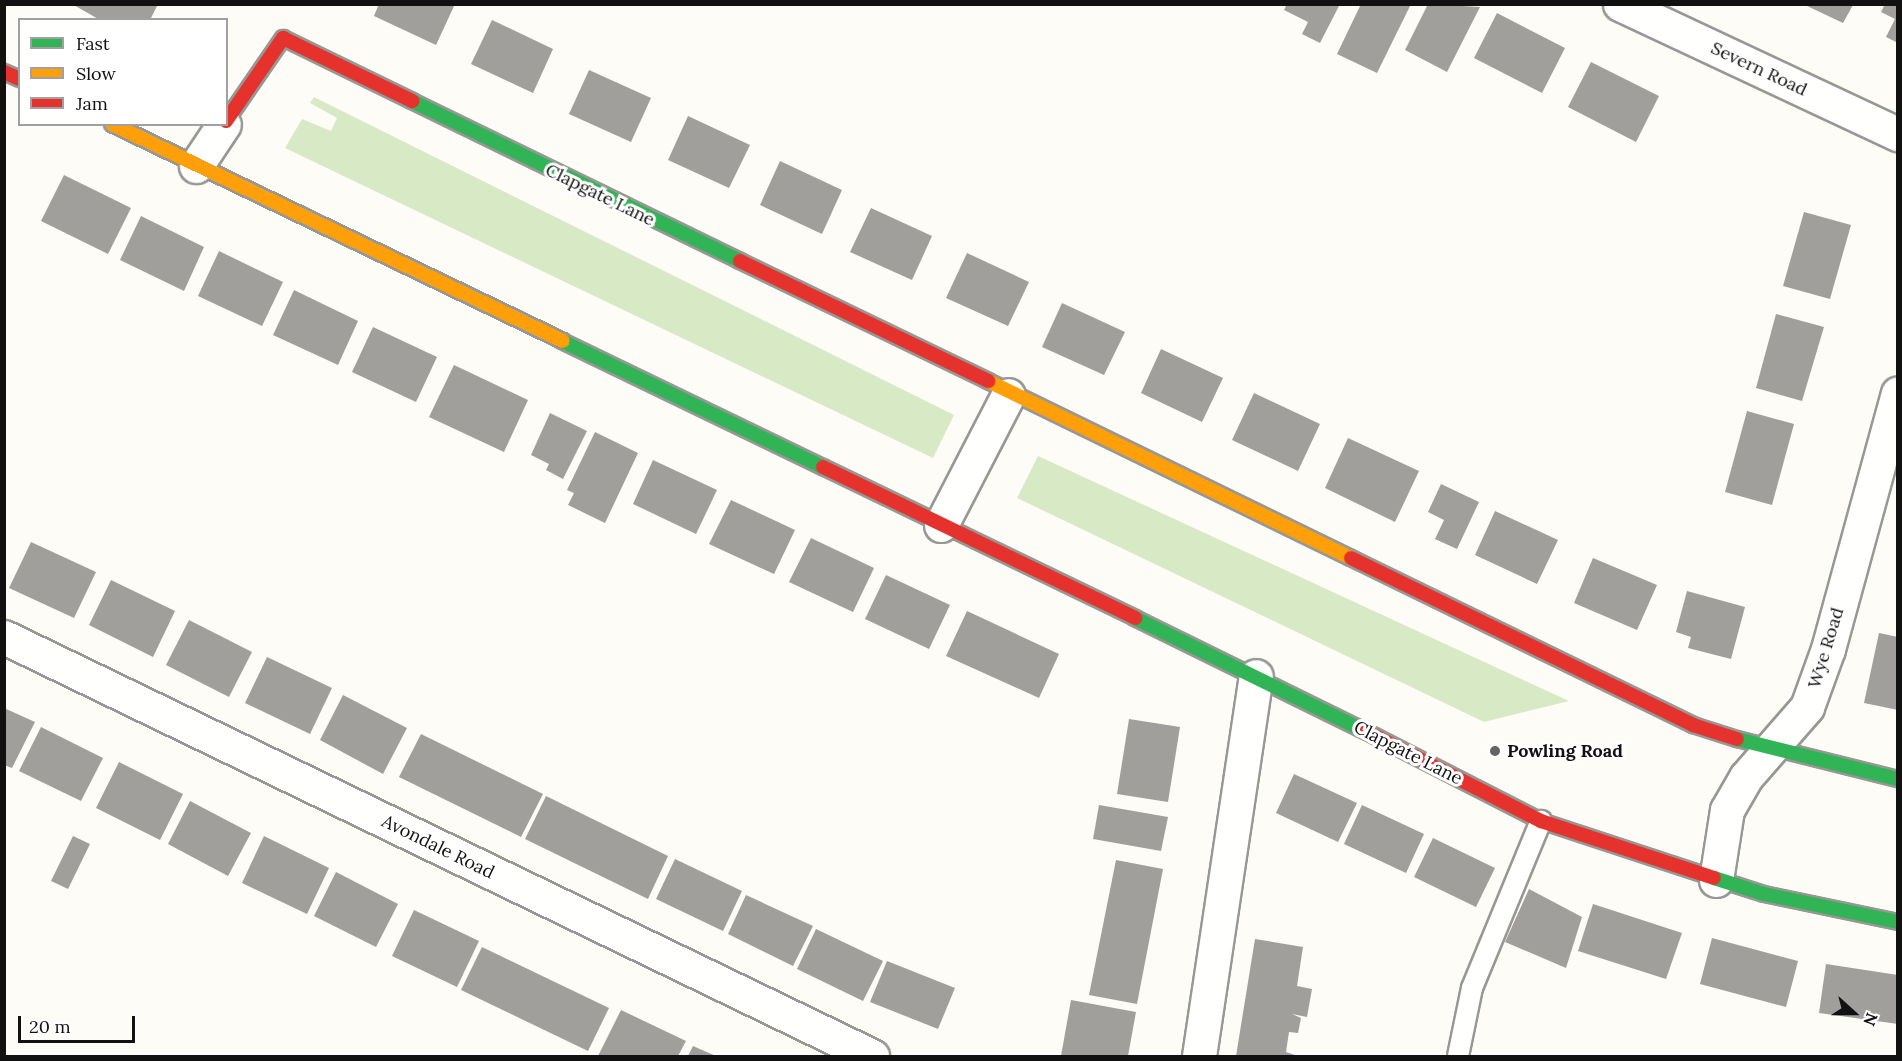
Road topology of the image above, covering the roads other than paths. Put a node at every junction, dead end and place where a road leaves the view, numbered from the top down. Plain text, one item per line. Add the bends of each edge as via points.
1 (1620, 4) edge
2 (4, 72) edge
3 (18, 78) edge
4 (228, 119) edge
5 (116, 126) edge
6 (223, 126) edge
7 (1898, 134) edge
8 (196, 166) junction
9 (1898, 393) edge
10 (1008, 395) junction
11 (941, 525) junction
12 (4, 637) edge
13 (1256, 676) junction
14 (1773, 750) junction
15 (1898, 779) edge
16 (1541, 821) junction
17 (1716, 879) junction
18 (1898, 922) edge
19 (872, 1056) edge
20 (1199, 1056) edge
21 (1458, 1056) edge

1 - 7 street, Severn Road
2 - 3 street
4 - 10 street, Clapgate Lane via 283,38
5 - 8 street, Clapgate Lane
6 - 8 street, Clapgate Lane
8 - 11 street, Clapgate Lane
9 - 14 street, Wye Road via 1828,649 1807,707
10 - 11 street
10 - 14 street, Clapgate Lane via 1693,725
11 - 13 street, Clapgate Lane
12 - 19 street, Avondale Road
13 - 16 street, Clapgate Lane
13 - 20 street
14 - 15 street, Clapgate Lane
14 - 17 street, Wye Road via 1746,777 1727,810
16 - 17 street, Clapgate Lane
16 - 21 lane via 1472,988
17 - 18 street, Clapgate Lane

